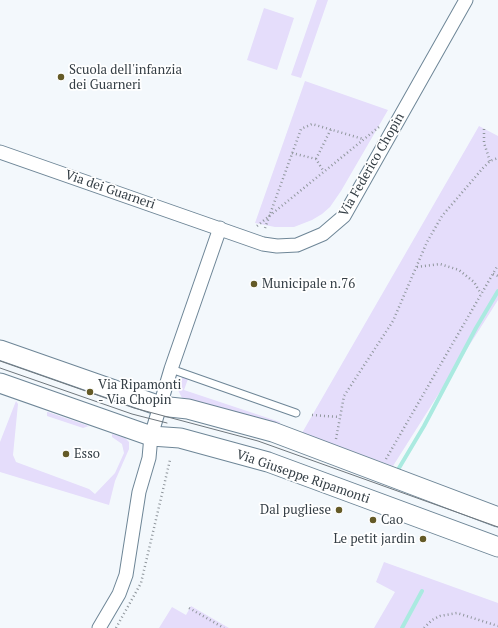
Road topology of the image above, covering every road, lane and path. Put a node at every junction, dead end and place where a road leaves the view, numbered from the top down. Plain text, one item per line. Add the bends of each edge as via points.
1 (466, 0) edge
2 (382, 124) dead end
3 (330, 129) junction
4 (484, 129) dead end
5 (363, 139) junction
6 (0, 152) edge
7 (292, 153) junction
8 (498, 158) edge
9 (316, 159) junction
10 (490, 161) junction
11 (324, 172) junction
12 (270, 215) junction
13 (257, 226) dead end
14 (220, 228) junction
15 (266, 228) dead end
16 (498, 265) edge
17 (417, 267) junction
18 (493, 274) junction
19 (498, 276) edge
20 (481, 295) junction
21 (0, 350) edge
22 (171, 369) junction
23 (0, 383) edge
24 (160, 406) junction
25 (296, 413) dead end
26 (312, 415) dead end
27 (340, 417) junction
28 (151, 436) junction
29 (335, 445) dead end
30 (170, 460) dead end
31 (384, 463) dead end
32 (498, 517) edge
33 (498, 547) edge
34 (189, 608) dead end
35 (498, 626) edge
36 (99, 628) edge
37 (116, 628) edge
38 (224, 628) edge
39 (424, 628) edge

1 - 14 street, Via Federico Chopin via 340,221 323,234 291,246 263,244
2 - 5 path
3 - 5 path
3 - 7 path via 312,124 301,129
3 - 9 path
4 - 10 path via 484,142
5 - 11 path
6 - 14 street, Via dei Guarneri
7 - 9 path
7 - 12 path
8 - 10 path
9 - 11 path
10 - 17 path via 442,216 427,242
11 - 12 path
12 - 13 path
12 - 15 path
14 - 22 street
16 - 18 path
17 - 20 path via 440,264 459,270 474,282
17 - 27 path via 393,321 344,396
18 - 19 path
18 - 20 path
20 - 31 path
21 - 24 street
22 - 24 street
22 - 25 lane
23 - 28 street, Via Giuseppe Ripamonti
24 - 28 street
24 - 32 street via 188,409 273,432
26 - 27 path
27 - 29 path
28 - 33 street, Via Giuseppe Ripamonti via 180,438 268,462
28 - 36 street via 126,575 119,594
30 - 37 path via 141,583
34 - 38 path
35 - 39 path via 457,613 440,616

